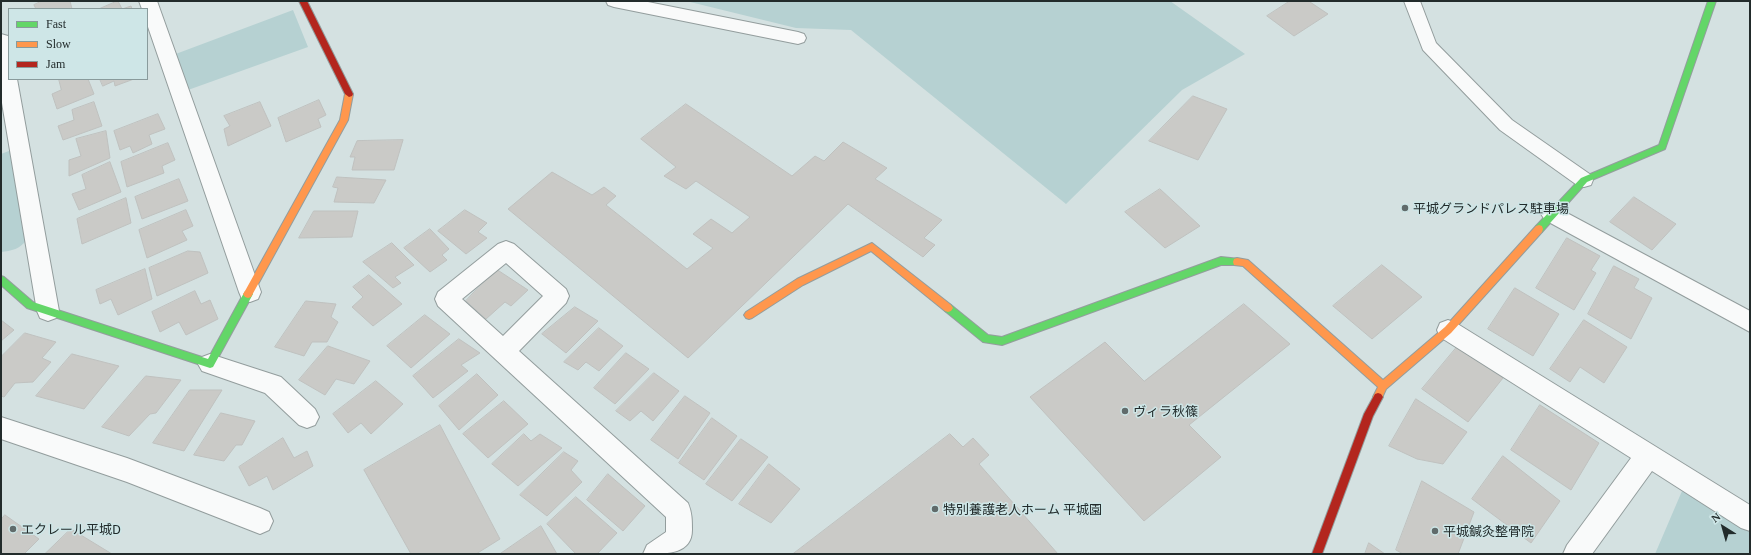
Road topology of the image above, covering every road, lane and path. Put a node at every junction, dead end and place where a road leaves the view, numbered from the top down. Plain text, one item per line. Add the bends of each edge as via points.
1 (148, 1) edge
2 (303, 1) edge
3 (614, 1) edge
4 (1412, 1) edge
5 (1712, 1) edge
6 (798, 38) dead end
7 (1, 41) edge
8 (1584, 180) junction
9 (1552, 214) junction
10 (1, 280) edge
11 (250, 292) junction
12 (48, 311) junction
13 (749, 315) dead end
14 (1750, 322) edge
15 (1448, 330) junction
16 (502, 351) junction
17 (210, 364) junction
18 (1383, 386) junction
19 (307, 417) dead end
20 (1, 428) edge
21 (1648, 456) junction
22 (1750, 519) edge
23 (260, 521) dead end
24 (656, 554) edge
25 (1317, 554) edge
26 (1576, 554) edge

1 - 11 street
2 - 11 street via 349,92 344,120
3 - 6 lane
4 - 8 lane via 1429,46 1506,125
5 - 8 street via 1662,147
7 - 12 street
8 - 9 street
9 - 14 street
9 - 15 street
10 - 12 street via 30,305
11 - 17 street
12 - 17 street
13 - 18 street via 800,282 872,247 986,339 1002,341 1221,261 1245,263
15 - 18 street
15 - 21 street
16 - 16 street via 446,299 506,250 558,296
16 - 24 street via 679,512 679,539
17 - 19 street via 273,385
18 - 25 street via 1369,414
20 - 23 street via 127,470
21 - 22 street
21 - 26 street

